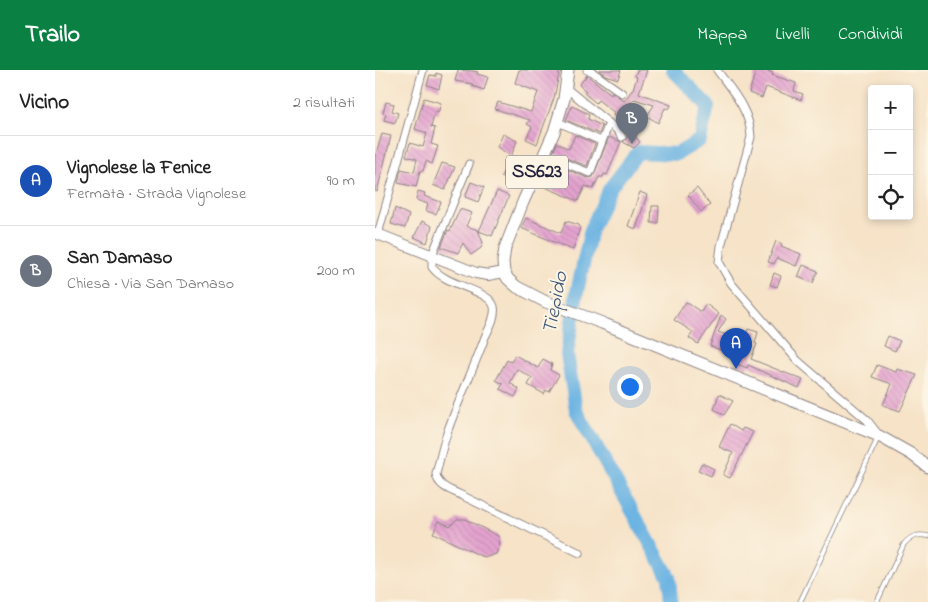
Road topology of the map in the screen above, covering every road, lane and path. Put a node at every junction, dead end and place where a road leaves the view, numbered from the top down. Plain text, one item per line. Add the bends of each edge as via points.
1 (423, 70) edge
2 (568, 70) edge
3 (587, 70) edge
4 (717, 70) edge
5 (566, 88) junction
6 (622, 93) dead end
7 (558, 122) junction
8 (609, 123) junction
9 (622, 137) dead end
10 (601, 141) junction
11 (544, 155) junction
12 (469, 164) dead end
13 (376, 234) edge
14 (433, 255) junction
15 (504, 272) junction
16 (879, 436) junction
17 (928, 467) edge
18 (928, 536) edge
19 (580, 553) dead end
20 (800, 602) edge
21 (877, 602) edge

1 - 13 street
2 - 5 main road, SS623
3 - 6 street
4 - 16 street via 743,108 751,137 719,262 731,283 798,361 867,420
5 - 7 main road, SS623
5 - 8 street
7 - 10 street
7 - 11 main road, SS623
8 - 9 street
8 - 10 street
10 - 11 street via 590,173
11 - 15 main road, SS623 via 508,238 503,258
12 - 14 street
13 - 14 street
14 - 15 street via 480,274
14 - 19 street via 435,272 493,303 494,309 448,430 437,481
15 - 16 main road via 517,287 546,302
16 - 17 main road
16 - 20 lane
18 - 21 lane via 917,535 904,544

